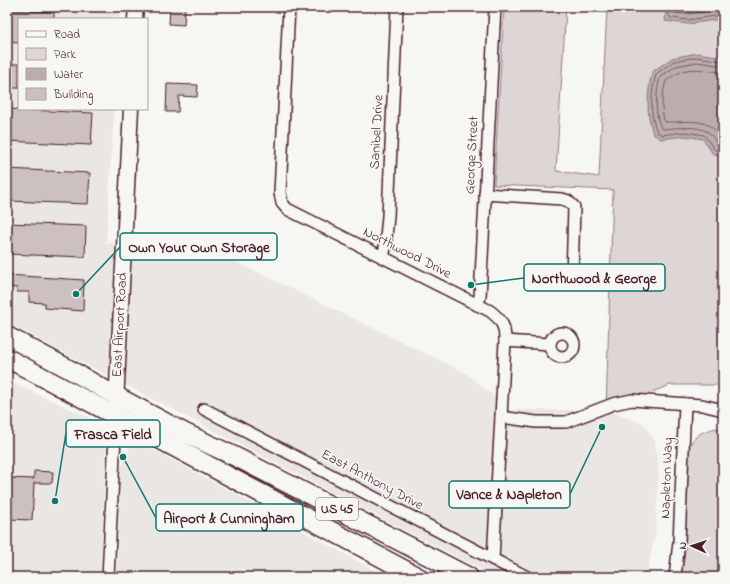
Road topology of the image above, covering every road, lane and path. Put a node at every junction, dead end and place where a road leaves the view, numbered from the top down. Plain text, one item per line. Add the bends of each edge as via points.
1 (136, 7) edge
2 (289, 7) edge
3 (397, 7) edge
4 (495, 7) edge
5 (135, 18) edge
6 (131, 110) edge
7 (485, 194) junction
8 (383, 258) junction
9 (572, 279) dead end
10 (477, 305) junction
11 (7, 336) edge
12 (504, 341) junction
13 (550, 344) dead end
14 (7, 358) edge
15 (116, 396) junction
16 (685, 404) junction
17 (204, 408) dead end
18 (723, 410) edge
19 (116, 416) junction
20 (502, 417) junction
21 (493, 559) junction
22 (108, 577) edge
23 (418, 577) edge
24 (469, 577) edge
25 (527, 577) edge
26 (675, 577) edge

1 - 5 street
2 - 8 street, Northwood Drive via 280,193 282,203 287,209
3 - 8 street, Sanibel Drive via 388,216
4 - 7 street, George Street
6 - 15 street, East Airport Road
7 - 9 street via 562,198 568,201 574,207
7 - 10 street, George Street via 480,296
8 - 10 street, Northwood Drive
10 - 12 street, Northwood Drive via 498,317 505,333
11 - 15 main road, US 45
12 - 13 street
12 - 20 street, Northwood Drive
14 - 19 main road, US 45
15 - 19 street, East Airport Road
15 - 24 main road, US 45
16 - 18 street
16 - 20 street via 632,400 613,404 566,422 536,422
16 - 26 street, Napleton Way
17 - 21 street, East Anthony Drive
19 - 22 street
19 - 23 main road, US 45
20 - 21 street, Northwood Drive
21 - 25 street, East Anthony Drive

